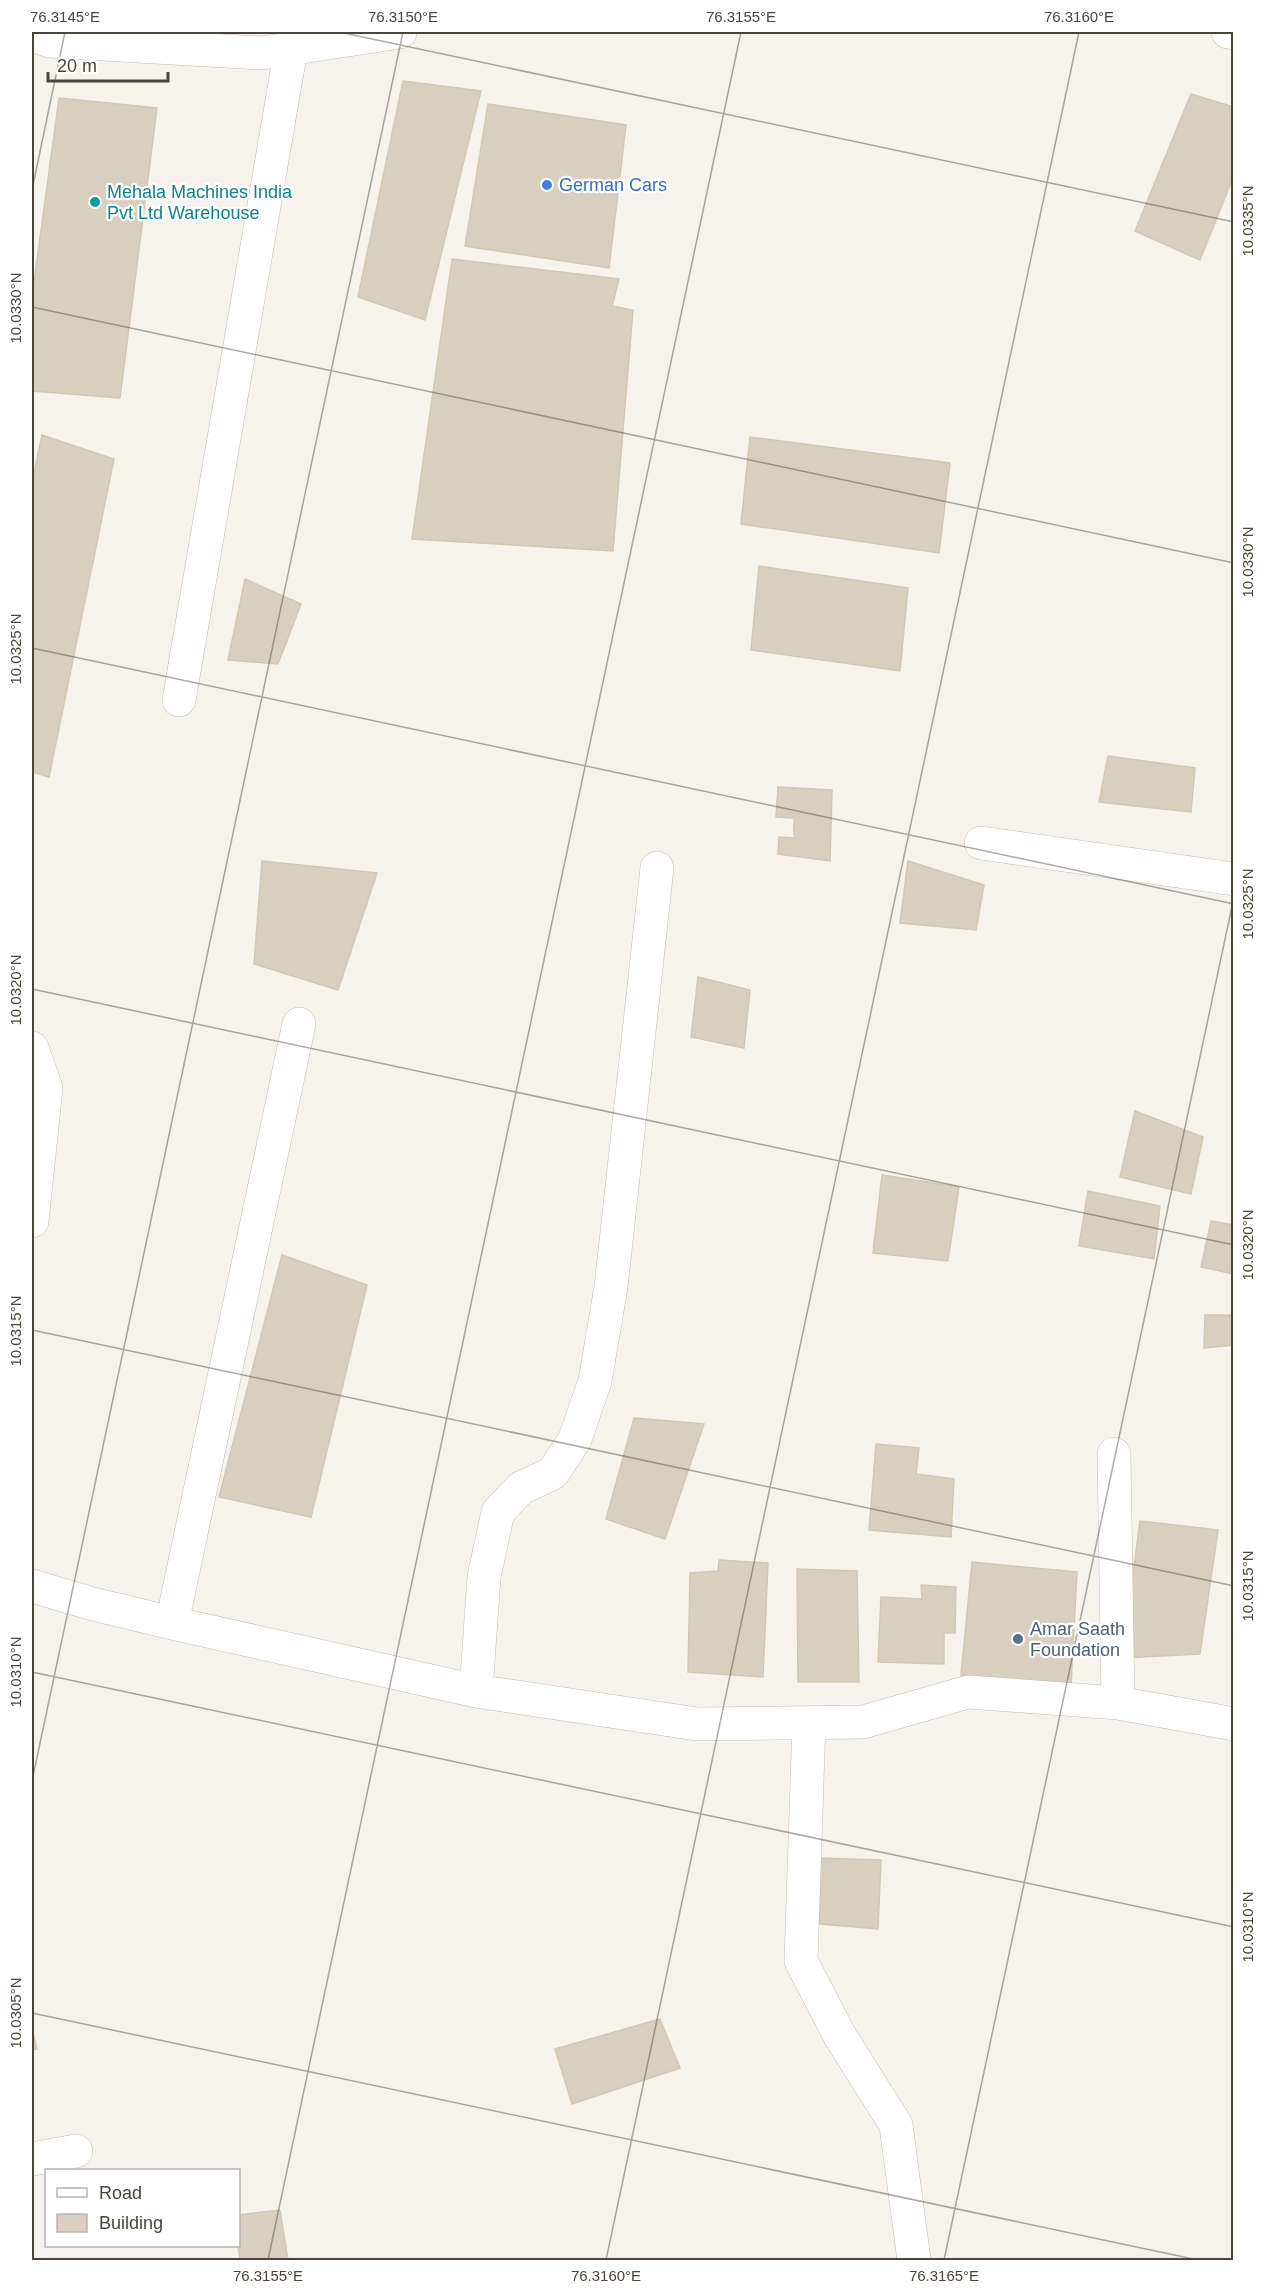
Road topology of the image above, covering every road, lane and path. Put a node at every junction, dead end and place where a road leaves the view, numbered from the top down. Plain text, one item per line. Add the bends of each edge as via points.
1 (400, 32) edge
2 (1228, 32) edge
3 (1233, 33) edge
4 (32, 35) edge
5 (291, 49) junction
6 (179, 700) dead end
7 (981, 843) dead end
8 (657, 868) dead end
9 (1233, 879) edge
10 (299, 1024) dead end
11 (32, 1048) edge
12 (32, 1221) edge
13 (1114, 1454) dead end
14 (32, 1586) edge
15 (172, 1623) junction
16 (476, 1691) junction
17 (1118, 1703) junction
18 (809, 1723) junction
19 (1233, 1724) edge
20 (76, 2151) dead end
21 (32, 2159) edge
22 (914, 2260) edge

1 - 5 street
2 - 3 street
4 - 5 street via 51,40 262,53
5 - 6 street
7 - 9 street
8 - 16 street via 611,1287 595,1381 575,1439 553,1473 521,1488 498,1512 484,1578
10 - 15 street
11 - 12 street via 46,1088
13 - 17 street
14 - 15 street
15 - 16 street
16 - 18 street via 697,1724
17 - 18 street via 968,1692 863,1722
17 - 19 street
18 - 22 street via 801,1961 840,2036 896,2125
20 - 21 street

